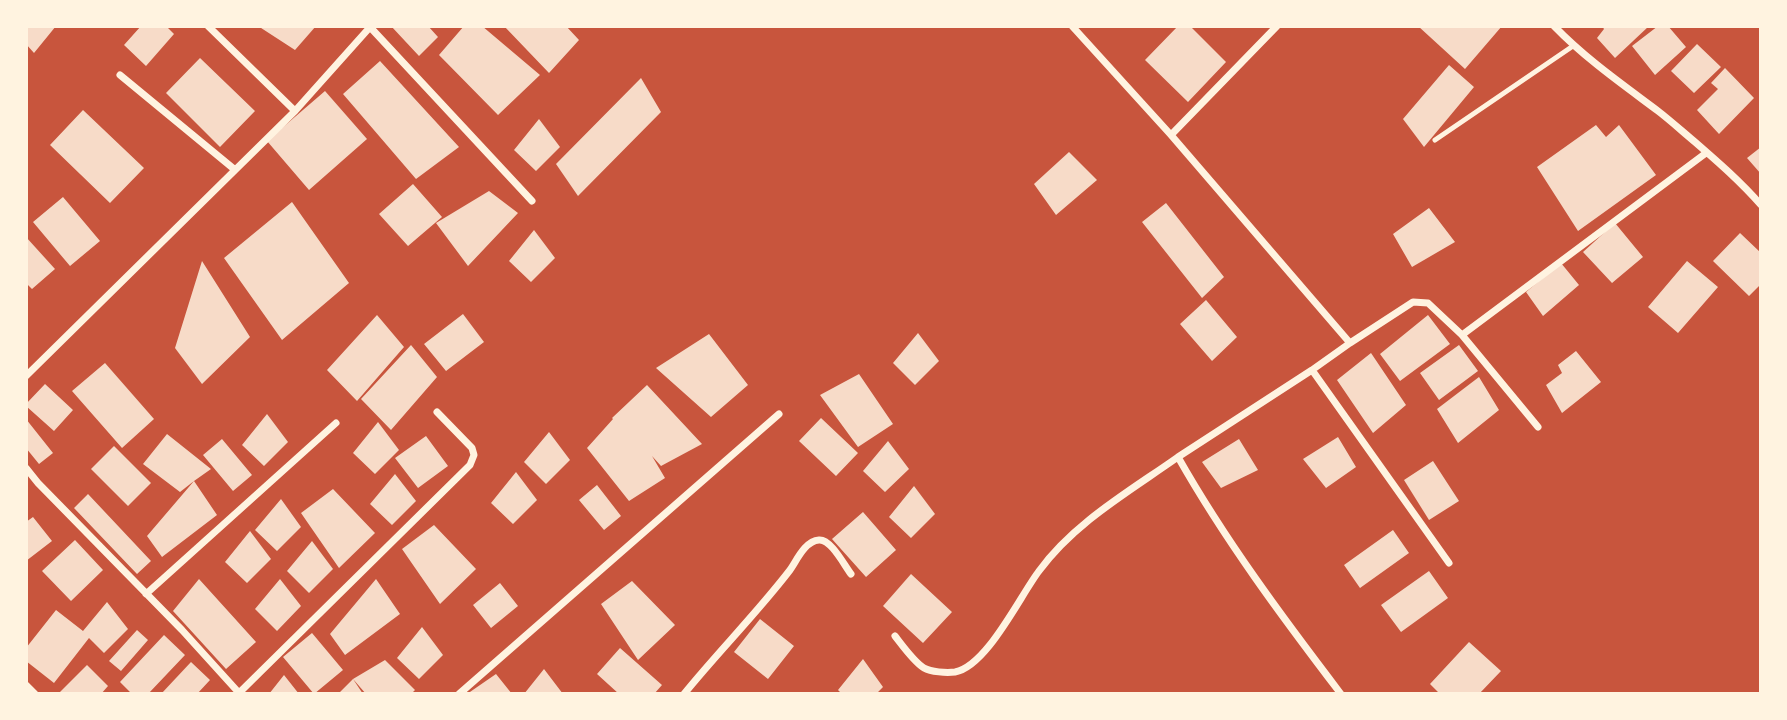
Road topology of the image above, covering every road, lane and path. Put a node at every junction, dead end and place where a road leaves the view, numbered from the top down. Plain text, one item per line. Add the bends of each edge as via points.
1 (208, 26) edge
2 (1072, 26) edge
3 (1277, 26) edge
4 (1554, 26) edge
5 (371, 27) edge
6 (1573, 46) junction
7 (120, 75) dead end
8 (295, 111) junction
9 (1171, 135) junction
10 (1435, 140) dead end
11 (1706, 152) junction
12 (234, 169) junction
13 (532, 201) dead end
14 (1761, 205) edge
15 (1462, 335) junction
16 (1350, 343) junction
17 (1312, 370) junction
18 (26, 376) edge
19 (437, 412) dead end
20 (779, 414) dead end
21 (336, 423) dead end
22 (1538, 427) dead end
23 (1178, 457) junction
24 (26, 468) edge
25 (1449, 563) dead end
26 (851, 574) dead end
27 (146, 594) junction
28 (895, 636) dead end
29 (26, 685) edge
30 (240, 693) edge
31 (35, 694) edge
32 (460, 694) edge
33 (684, 694) edge
34 (1341, 694) edge

1 - 8 street
2 - 9 street
3 - 9 street
4 - 6 street
5 - 8 street
5 - 13 street
6 - 10 lane
6 - 11 street
7 - 12 street
8 - 12 street
9 - 16 street
11 - 14 street
11 - 15 street
12 - 18 street
15 - 16 street via 1428,303 1413,302
15 - 22 street
16 - 17 street
17 - 23 street
17 - 25 street
19 - 30 street via 472,448 470,465
20 - 32 street
21 - 27 street
23 - 28 street via 1076,530 1038,572 998,636 957,672 924,668
23 - 34 street via 1276,609
24 - 27 street
26 - 33 street via 830,544 821,540 808,544
27 - 30 street
29 - 31 street

